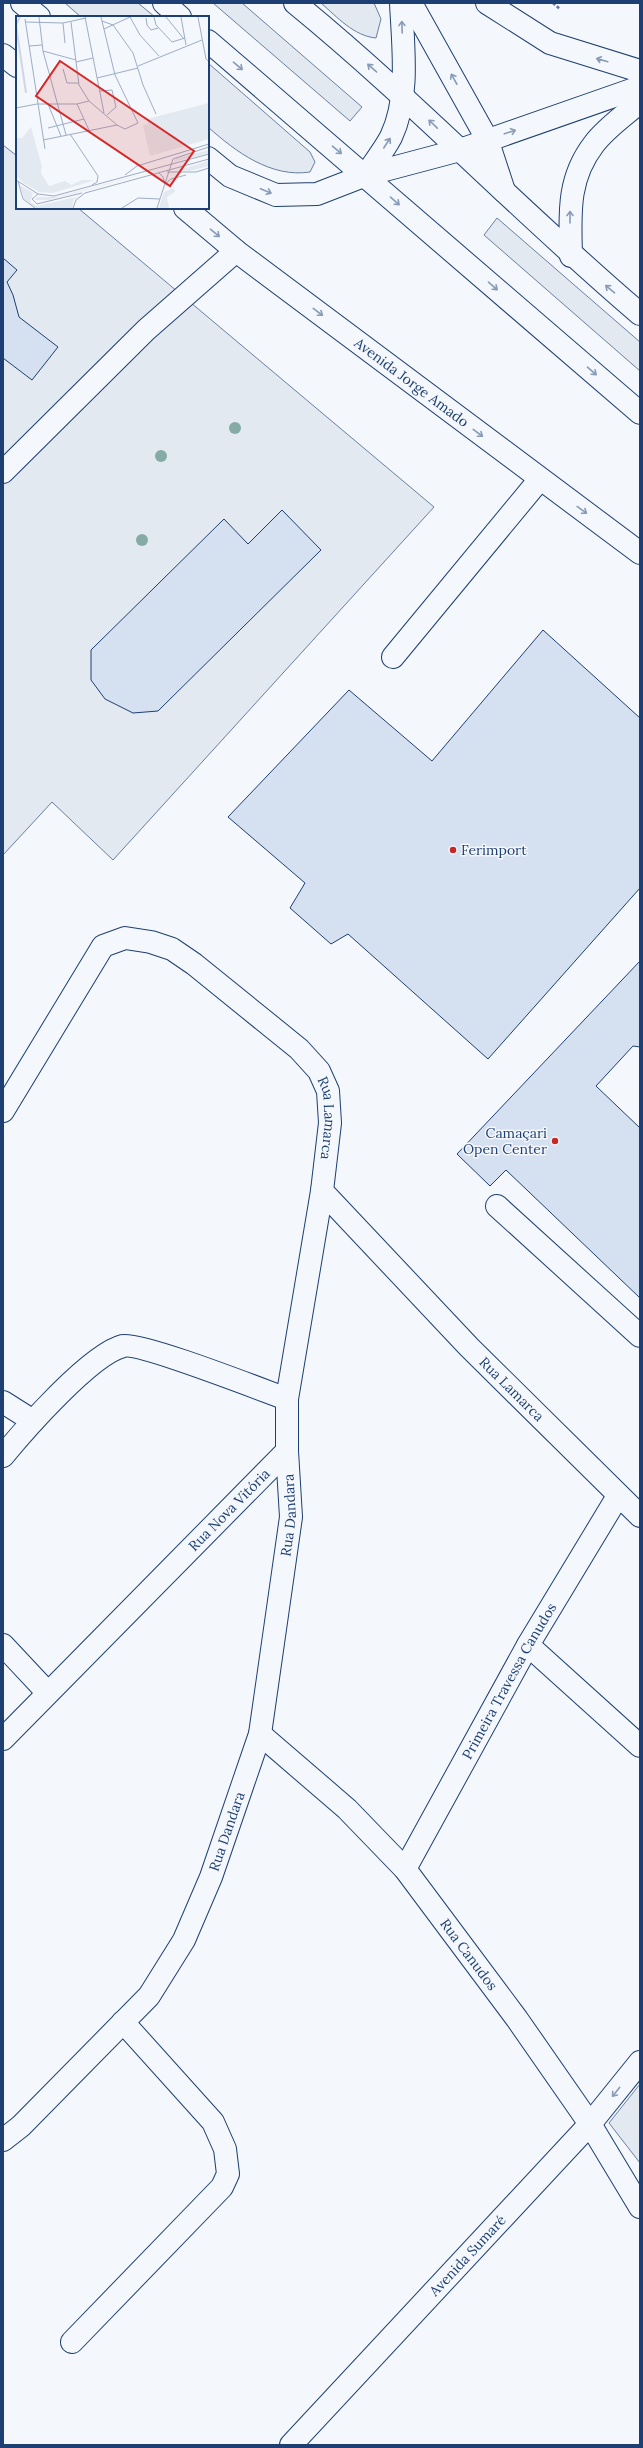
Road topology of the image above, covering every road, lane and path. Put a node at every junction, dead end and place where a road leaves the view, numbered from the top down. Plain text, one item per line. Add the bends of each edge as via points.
1 (22, 3) edge
2 (164, 3) edge
3 (295, 3) edge
4 (401, 3) edge
5 (411, 3) edge
6 (487, 3) edge
7 (38, 16) edge
8 (179, 16) edge
9 (209, 42) edge
10 (3, 55) edge
11 (16, 65) edge
12 (640, 70) edge
13 (640, 87) edge
14 (401, 94) junction
15 (640, 102) edge
16 (488, 139) junction
17 (460, 150) junction
18 (209, 159) edge
19 (366, 175) junction
20 (504, 191) junction
21 (186, 209) edge
22 (236, 251) junction
23 (571, 256) junction
24 (640, 314) edge
25 (640, 413) edge
26 (3, 472) edge
27 (540, 479) junction
28 (640, 553) edge
29 (393, 657) dead end
30 (3, 1111) edge
31 (322, 1191) junction
32 (497, 1206) dead end
33 (640, 1336) edge
34 (287, 1399) junction
35 (3, 1402) edge
36 (33, 1421) junction
37 (287, 1450) junction
38 (3, 1456) edge
39 (618, 1496) junction
40 (640, 1516) edge
41 (528, 1645) junction
42 (3, 1646) edge
43 (47, 1692) junction
44 (260, 1734) junction
45 (3, 1739) edge
46 (640, 1746) edge
47 (405, 1869) junction
48 (123, 2022) junction
49 (640, 2062) edge
50 (590, 2124) junction
51 (3, 2140) edge
52 (640, 2207) edge
53 (72, 2342) dead end
54 (291, 2445) edge

1 - 7 street
2 - 8 street
14 -> 3 street
14 -> 4 street via 404,63
16 -> 5 street
12 -> 6 street via 550,43
9 -> 19 street
10 - 11 street
16 -> 13 street
17 -> 14 street
19 -> 14 street via 391,137 399,114
23 -> 15 street via 570,212 574,179 595,143
16 - 17 street
16 - 20 street
17 - 19 street
17 - 20 street
18 -> 19 street via 230,176 276,195 317,194
19 -> 25 street
20 - 23 street
21 -> 22 street, Avenida Jorge Amado
22 - 26 street via 146,330
22 -> 27 street, Avenida Jorge Amado
24 -> 23 street
27 -> 28 street, Avenida Jorge Amado
27 - 29 street
30 - 31 street, Rua Lamarca via 103,946 125,938 151,942 172,949 194,964 299,1049 319,1071 328,1091 330,1123
31 - 34 street
31 - 39 street, Rua Lamarca via 469,1347
32 - 33 street
34 - 36 street via 151,1351 124,1345 111,1350 94,1362
34 - 37 street
35 - 36 street
36 - 38 street
37 - 43 street, Rua Nova Vitória
37 - 44 street, Rua Dandara via 291,1516
39 - 40 street, Rua Lamarca
39 - 41 street, Primeira Travessa Canudos
41 - 46 street
41 - 47 street, Primeira Travessa Canudos
42 - 43 street
43 - 45 street, Rua Nova Vitória
44 - 47 street, Rua Canudos via 347,1809
44 - 48 street, Rua Dandara via 211,1877 184,1940 149,1996
47 - 50 street, Rua Canudos via 517,2019
48 - 51 street, Rua Dandara via 21,2126
48 - 53 street via 213,2122 225,2149 228,2174 222,2187
49 -> 50 street, Avenida Sumaré
50 - 52 street, Rua Canudos
50 - 54 street, Avenida Sumaré

